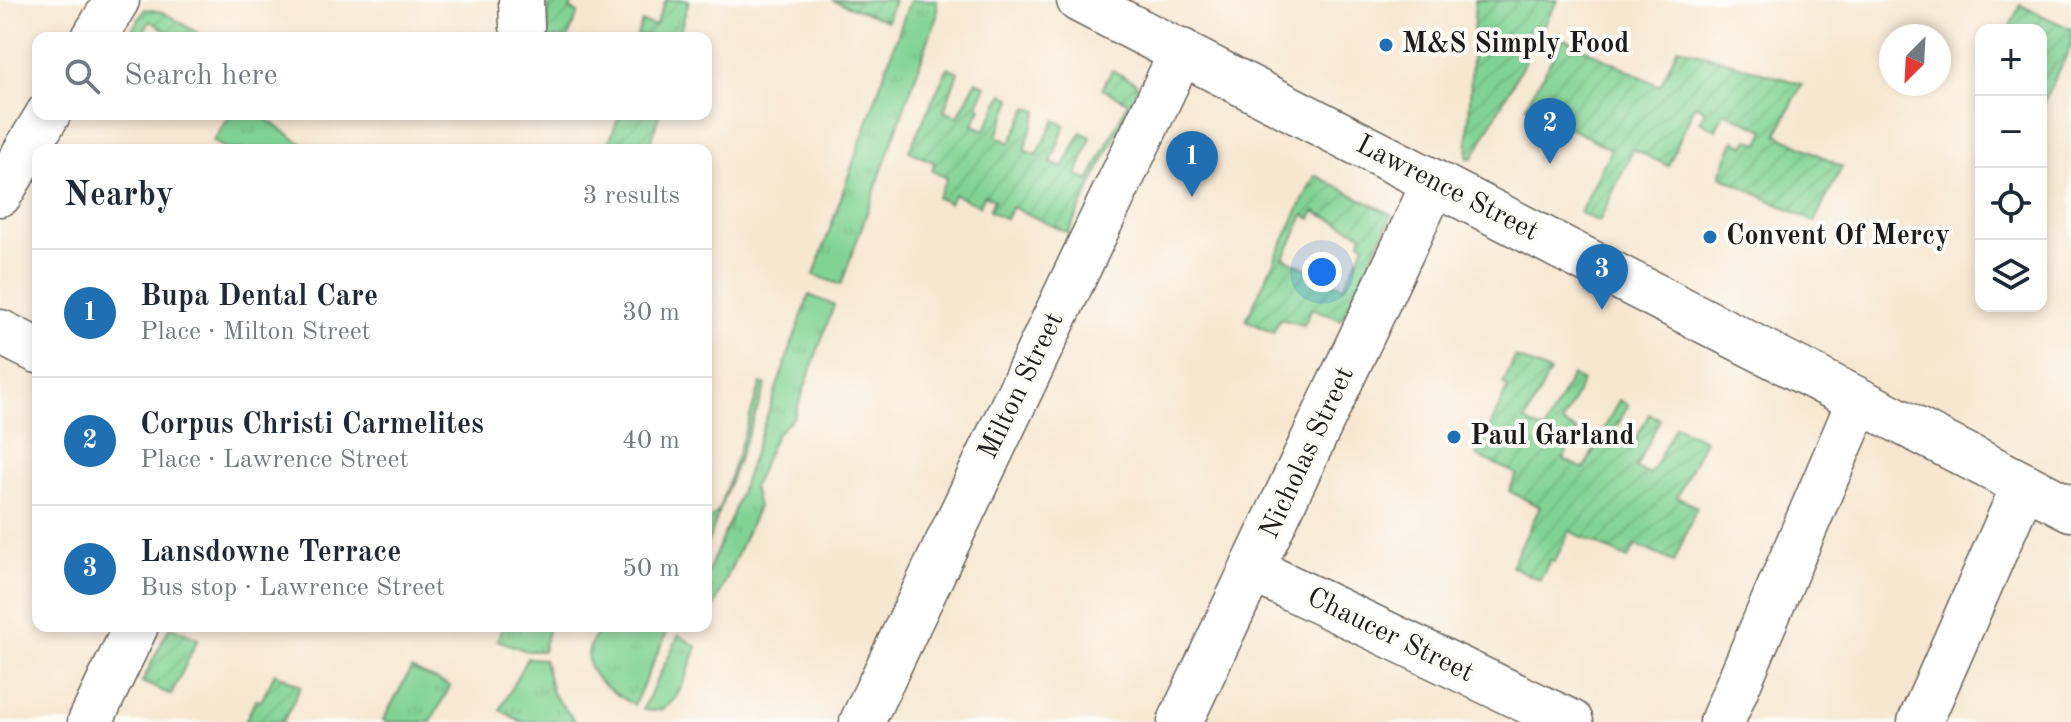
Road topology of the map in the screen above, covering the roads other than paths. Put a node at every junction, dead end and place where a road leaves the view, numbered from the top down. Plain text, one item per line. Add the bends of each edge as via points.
1 (117, 0) edge
2 (1095, 3) edge
3 (98, 32) edge
4 (1182, 51) junction
5 (44, 120) edge
6 (1434, 183) junction
7 (0, 194) edge
8 (0, 332) edge
9 (32, 348) edge
10 (1859, 401) junction
11 (2024, 485) junction
12 (2071, 509) edge
13 (1253, 570) junction
14 (133, 632) edge
15 (90, 722) edge
16 (862, 722) edge
17 (1180, 722) edge
18 (1571, 722) edge
19 (1722, 722) edge
20 (1920, 722) edge

1 - 3 street
2 - 4 street, Lawrence Street
4 - 6 street, Lawrence Street
4 - 16 street, Milton Street
5 - 7 street
6 - 10 street, Lawrence Street
6 - 13 street, Nicholas Street
8 - 9 street
10 - 11 street, Lawrence Street
10 - 19 street
11 - 12 street, Lawrence Street
11 - 20 street
13 - 17 street, Nicholas Street
13 - 18 street, Chaucer Street
14 - 15 street

